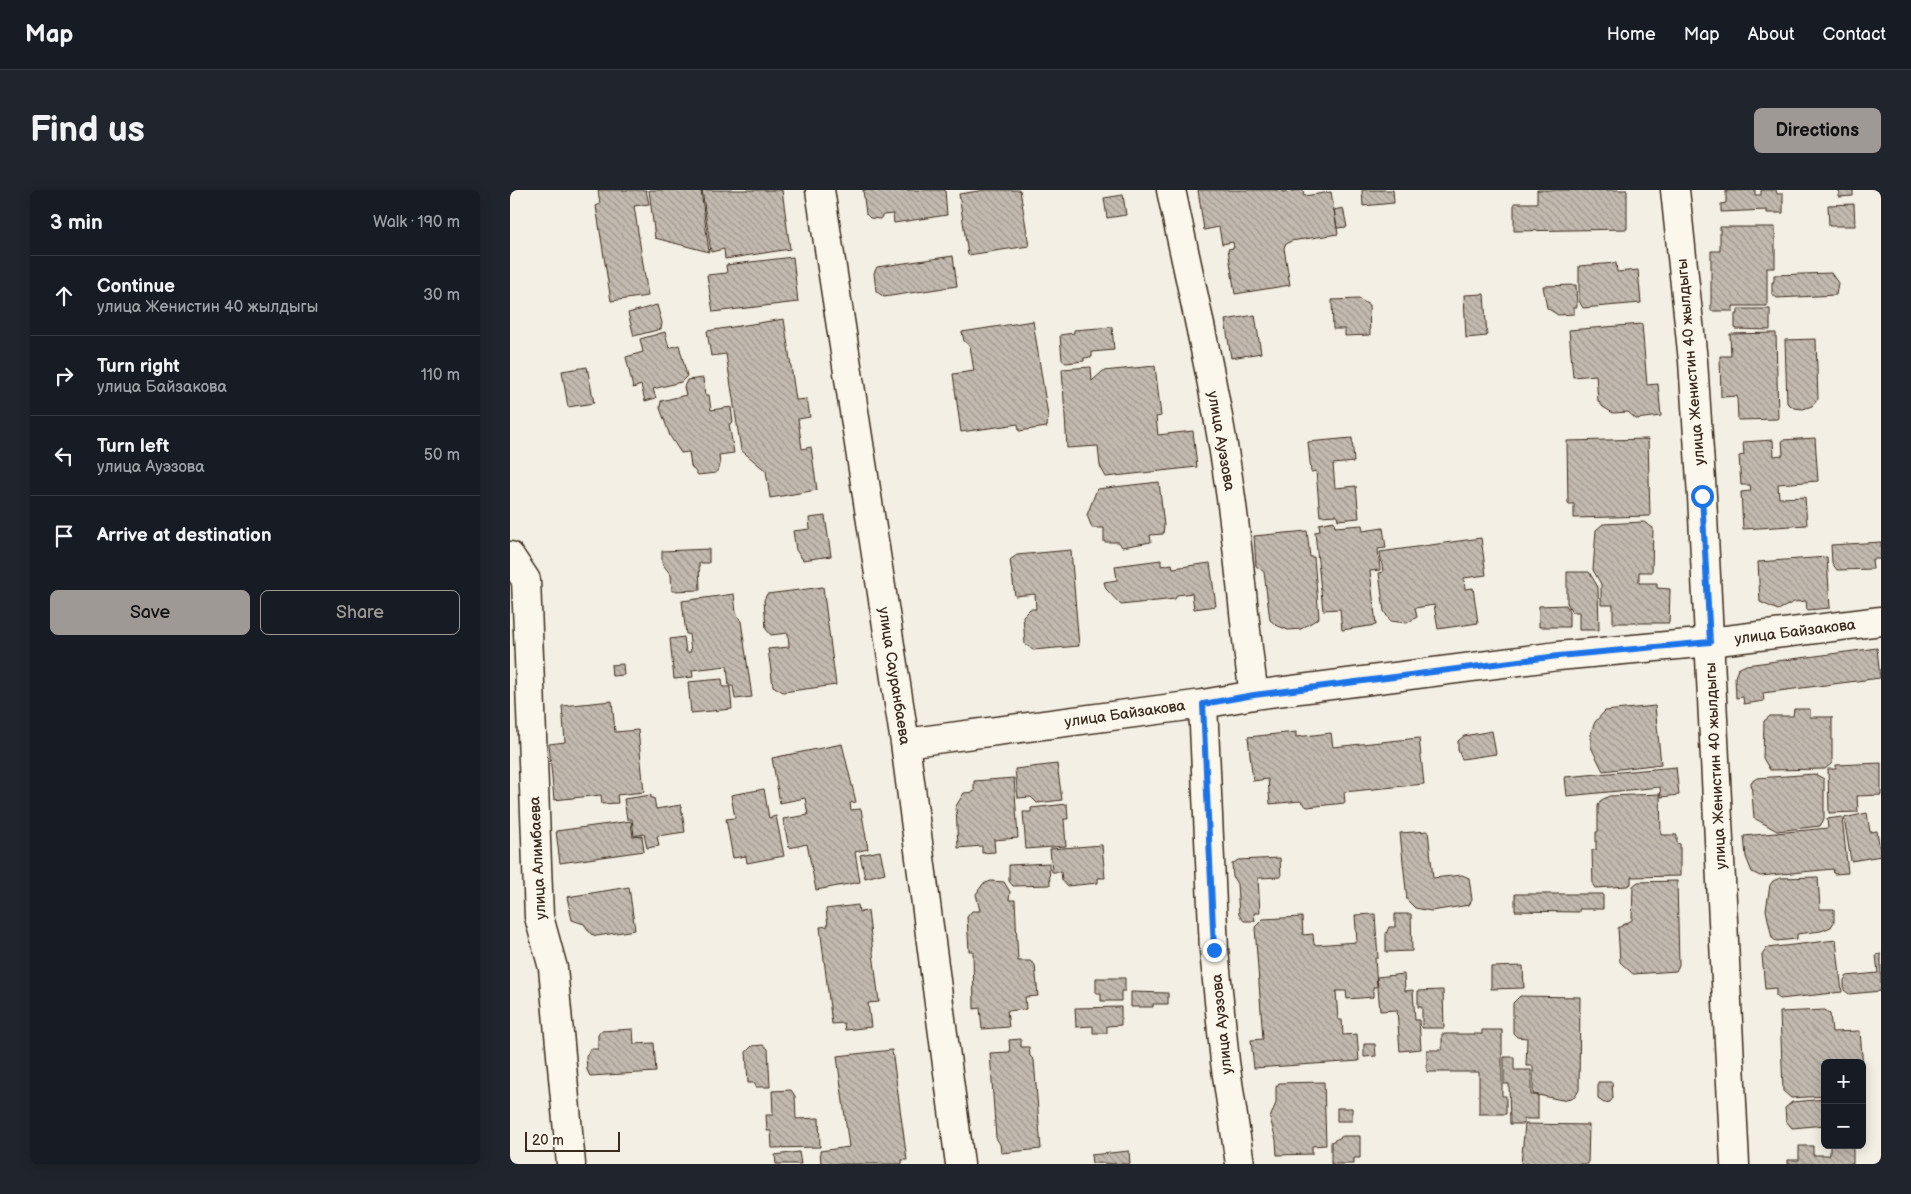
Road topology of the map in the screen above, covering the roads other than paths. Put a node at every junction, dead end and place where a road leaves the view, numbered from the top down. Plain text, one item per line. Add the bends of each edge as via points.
1 (820, 190) edge
2 (1171, 190) edge
3 (1676, 190) edge
4 (510, 556) edge
5 (1881, 622) edge
6 (1710, 642) junction
7 (1254, 695) junction
8 (1203, 704) junction
9 (905, 743) junction
10 (571, 1164) edge
11 (960, 1164) edge
12 (1240, 1164) edge
13 (1735, 1164) edge

1 - 9 street, улица Сауранбаева
2 - 7 street, улица Ауэзова via 1210,376 1230,492
3 - 6 street, улица Женистин 40 жылдыгы via 1693,361
4 - 10 street, улица Алимбаева via 526,580 539,917 553,968
5 - 6 street, улица Байзакова
6 - 7 street, улица Байзакова via 1558,656
6 - 13 street, улица Женистин 40 жылдыгы
7 - 8 street, улица Байзакова
8 - 9 street, улица Байзакова
8 - 12 street, улица Ауэзова via 1214,950 1225,1062
9 - 11 street, улица Сауранбаева

